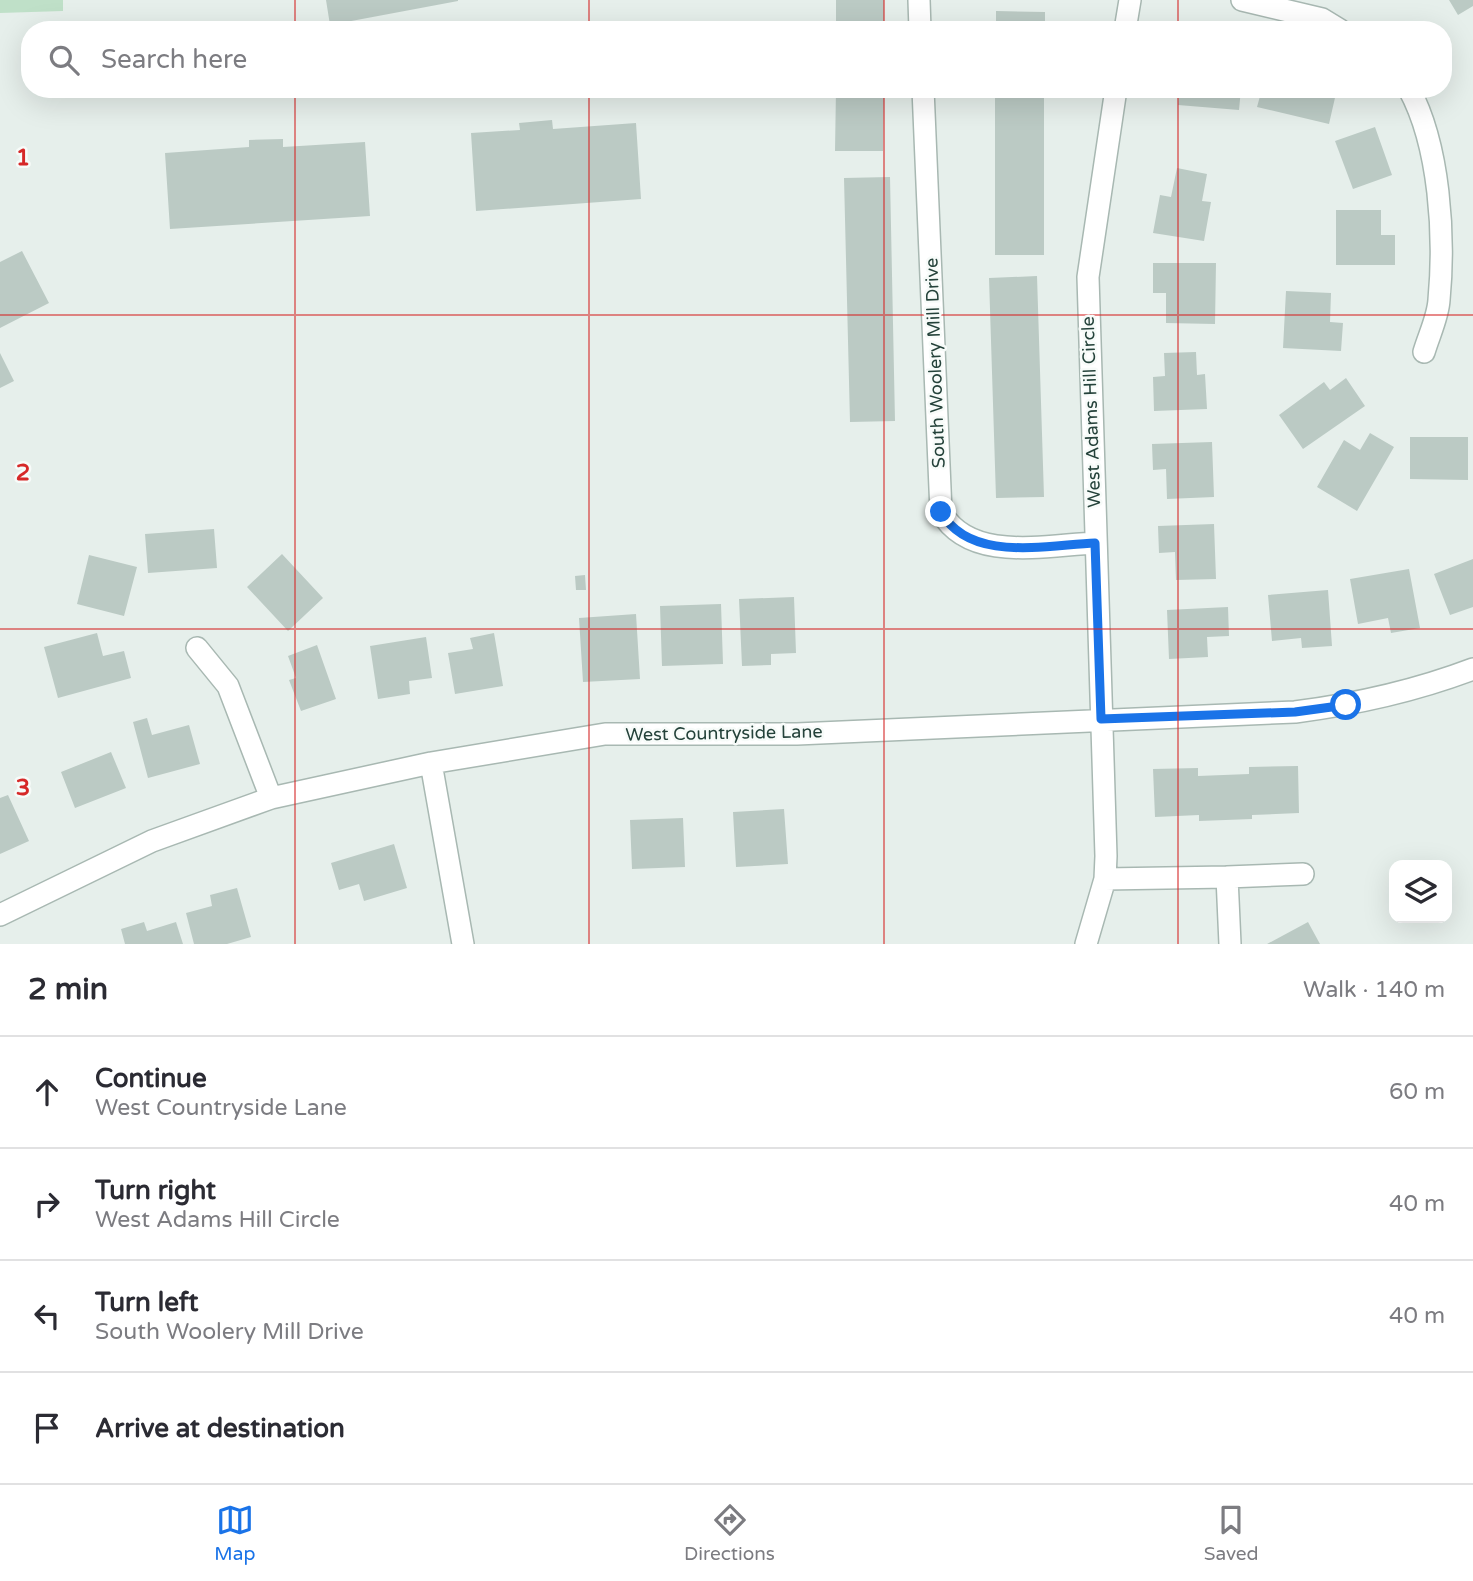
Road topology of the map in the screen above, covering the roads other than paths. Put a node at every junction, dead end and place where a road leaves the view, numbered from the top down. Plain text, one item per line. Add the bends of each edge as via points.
1 (919, 0) edge
2 (1129, 0) edge
3 (1242, 0) edge
4 (920, 21) edge
5 (1126, 21) edge
6 (1325, 21) edge
7 (923, 98) edge
8 (1115, 98) edge
9 (1414, 98) edge
10 (1424, 352) dead end
11 (1095, 543) junction
12 (197, 648) dead end
13 (1473, 669) edge
14 (1101, 719) junction
15 (431, 763) junction
16 (271, 798) junction
17 (1303, 874) dead end
18 (1227, 877) junction
19 (1105, 879) junction
20 (0, 915) edge
21 (463, 944) edge
22 (1086, 944) edge
23 (1230, 944) edge

1 - 4 street
2 - 5 street
3 - 6 street
7 - 11 street, South Woolery Mill Drive via 941,512 958,533 977,542 1000,546
8 - 11 street, West Adams Hill Circle via 1088,277
9 - 10 street via 1433,161 1440,232 1439,303
11 - 14 street, West Adams Hill Circle
12 - 16 street via 228,686
13 - 14 street, West Countryside Lane via 1401,693 1334,707
14 - 15 street, West Countryside Lane via 797,734 605,734
14 - 19 street, West Adams Hill Circle
15 - 16 street, West Countryside Lane
15 - 21 street
16 - 20 street, West Countryside Lane via 152,841
17 - 18 street
18 - 19 street
18 - 23 street
19 - 22 street, West Adams Hill Circle

